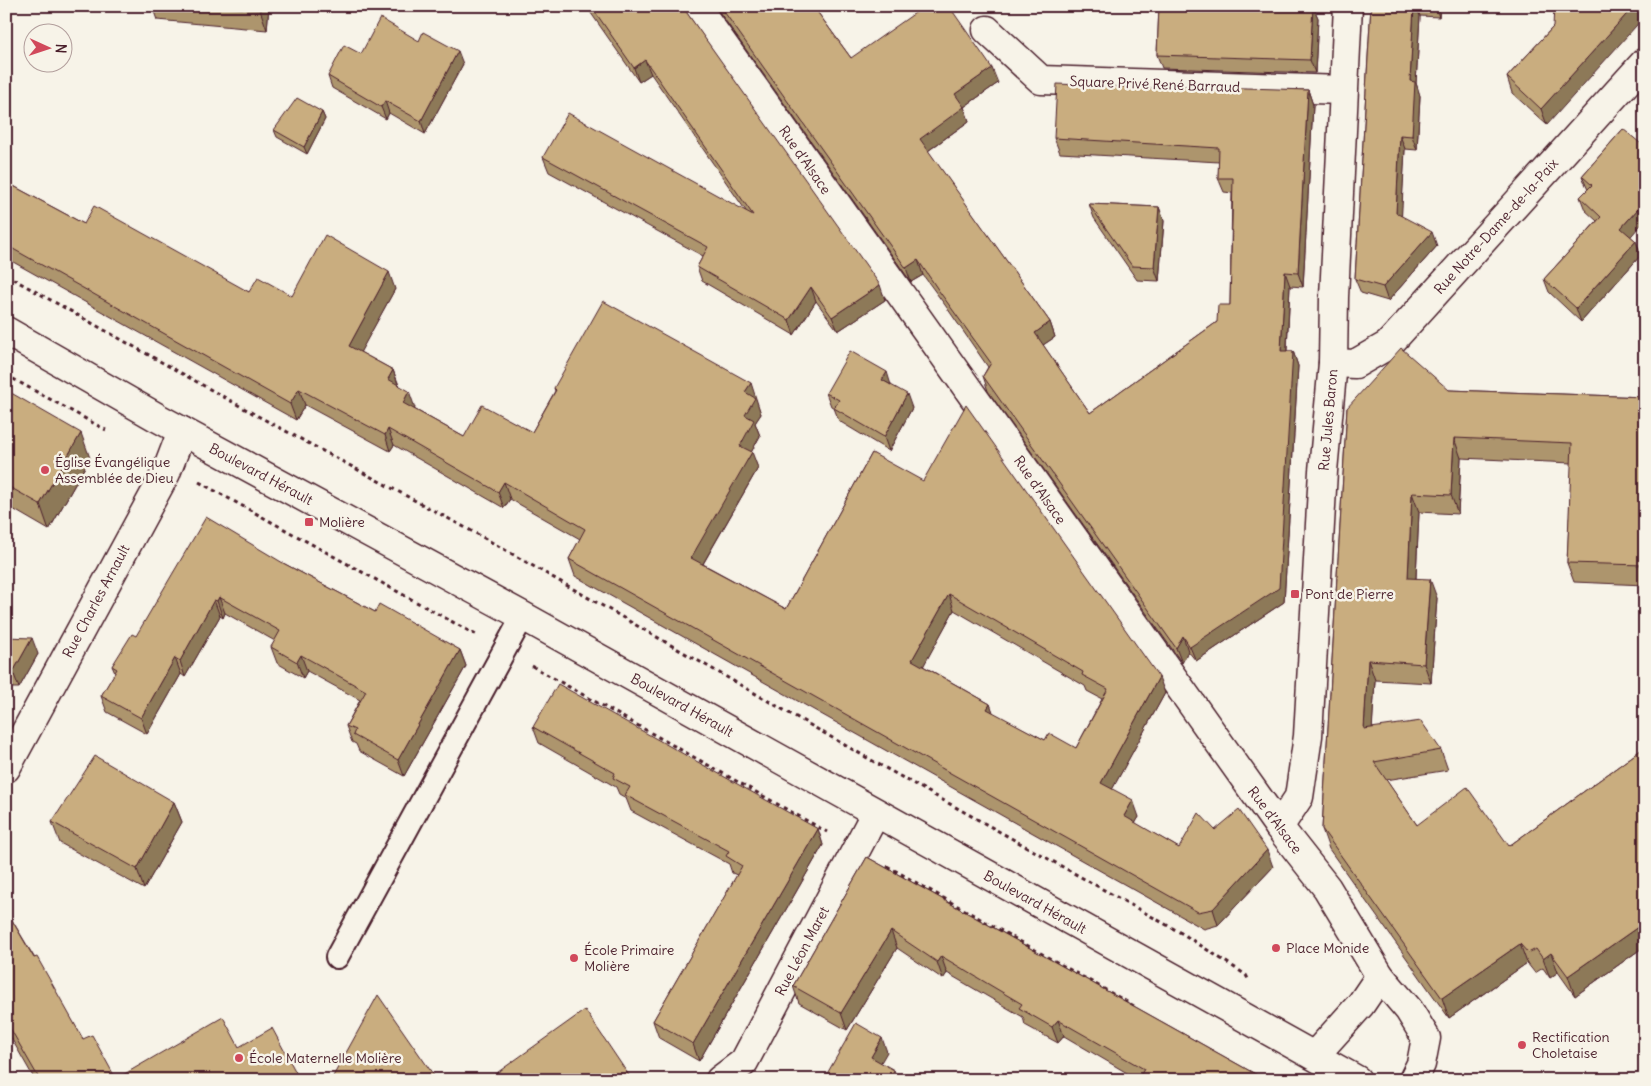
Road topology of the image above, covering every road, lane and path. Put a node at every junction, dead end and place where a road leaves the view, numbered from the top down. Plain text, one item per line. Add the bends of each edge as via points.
1 (696, 6) edge
2 (1348, 6) edge
3 (987, 30) dead end
4 (1645, 62) edge
5 (1343, 90) junction
6 (6, 275) edge
7 (6, 331) edge
8 (1333, 363) junction
9 (6, 375) edge
10 (182, 431) junction
11 (109, 432) dead end
12 (169, 466) junction
13 (524, 616) junction
14 (504, 650) junction
15 (6, 768) edge
16 (875, 814) junction
17 (1279, 827) junction
18 (856, 848) junction
19 (337, 957) dead end
20 (1380, 976) junction
21 (1143, 1011) edge
22 (1270, 1030) junction
23 (1316, 1056) junction
24 (750, 1071) edge
25 (720, 1080) edge
26 (1357, 1080) edge
27 (1413, 1080) edge

1 - 17 street, Rue d’Alsace
2 - 5 street, Rue Jules Baron
3 - 5 street, Square Privé René Barraud via 1041,80
4 - 8 street, Rue Notre-Dame-de-la-Paix via 1388,344 1356,364
5 - 8 street, Rue Jules Baron
6 - 22 path via 479,535 1183,934 1246,975
7 - 10 street, Boulevard Hérault
8 - 17 street, Rue Jules Baron via 1323,471 1308,736 1299,797
9 - 11 path
10 - 12 street, Rue Charles Arnault
10 - 13 street, Boulevard Hérault
12 - 14 path
12 - 15 street, Rue Charles Arnault
13 - 14 lane
13 - 16 street, Boulevard Hérault
14 - 18 path
14 - 19 lane
16 - 18 street, Rue Léon Maret
16 - 22 street, Boulevard Hérault
17 - 20 street, Rue d’Alsace via 1327,888
18 - 21 path
18 - 24 street, Rue Léon Maret
20 - 23 street via 1362,1004
20 - 27 street, Rue d’Alsace via 1410,1010 1426,1038 1421,1064
22 - 23 street, Boulevard Hérault
23 - 26 street, Boulevard Hérault
24 - 25 street, Rue Léon Maret

